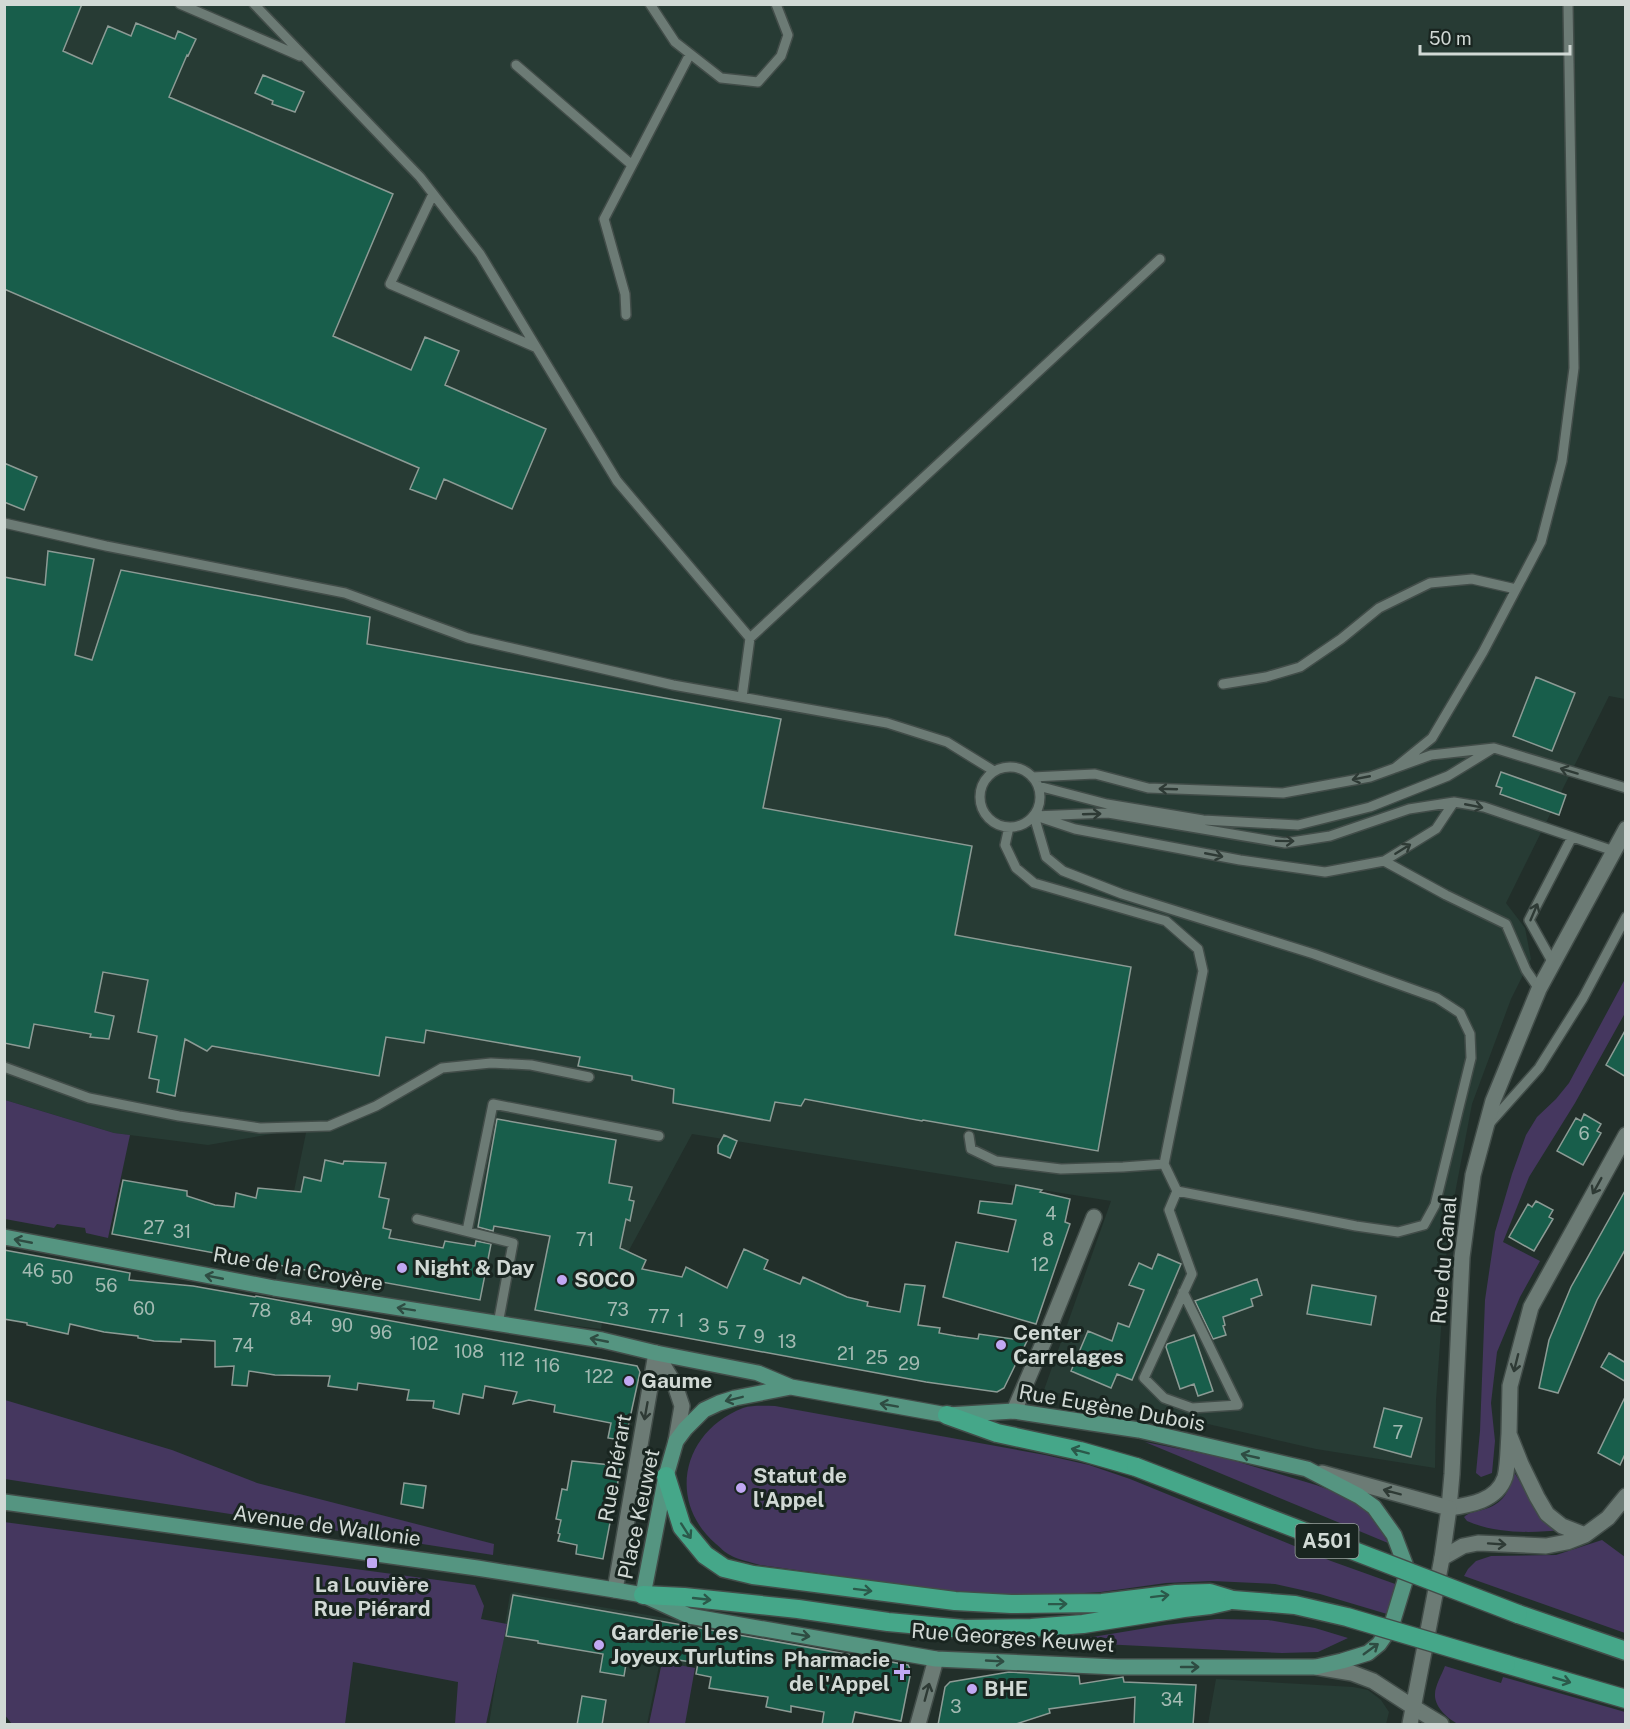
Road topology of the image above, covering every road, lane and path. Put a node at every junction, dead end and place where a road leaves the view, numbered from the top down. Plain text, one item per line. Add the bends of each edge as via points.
1 (180, 4) edge
2 (254, 4) edge
3 (650, 4) edge
4 (776, 4) edge
5 (1568, 4) edge
6 (690, 54) junction
7 (305, 58) junction
8 (516, 64) dead end
9 (632, 165) junction
10 (433, 194) junction
11 (1160, 259) dead end
12 (626, 315) dead end
13 (536, 347) junction
14 (4, 523) edge
15 (1516, 590) junction
16 (750, 638) junction
17 (1223, 684) dead end
18 (742, 697) junction
19 (1494, 748) junction
20 (1395, 768) junction
21 (994, 771) junction
22 (1032, 777) junction
23 (1038, 786) junction
24 (1626, 788) edge
25 (1454, 802) junction
26 (1034, 816) junction
27 (1009, 827) junction
28 (1626, 829) edge
29 (1572, 837) junction
30 (1614, 851) junction
31 (1384, 861) junction
32 (1626, 917) edge
33 (1553, 963) junction
34 (1539, 989) junction
35 (4, 1067) edge
36 (589, 1077) dead end
37 (1486, 1128) junction
38 (1626, 1135) edge
39 (659, 1136) dead end
40 (969, 1136) dead end
41 (1164, 1164) junction
42 (1177, 1191) junction
43 (1094, 1217) dead end
44 (417, 1219) dead end
45 (467, 1231) junction
46 (4, 1238) edge
47 (1183, 1292) junction
48 (498, 1324) junction
49 (656, 1353) junction
50 (791, 1387) junction
51 (1014, 1411) junction
52 (947, 1415) junction
53 (1509, 1434) junction
54 (676, 1441) junction
55 (1307, 1469) junction
56 (666, 1476) junction
57 (1626, 1496) edge
58 (4, 1502) edge
59 (1449, 1508) junction
60 (1585, 1535) junction
61 (1442, 1558) junction
62 (615, 1590) junction
63 (643, 1595) junction
64 (1233, 1600) junction
65 (1626, 1651) edge
66 (936, 1659) junction
67 (1317, 1667) junction
68 (1626, 1699) edge
69 (1413, 1707) junction
70 (918, 1725) edge
71 (1410, 1725) edge
72 (1441, 1725) edge

1 - 7 lane
2 - 7 lane
3 - 6 lane via 675,42
4 - 6 lane via 788,35 781,56 758,82 720,78
5 - 15 lane via 1574,368 1562,461 1541,542
6 - 9 lane
7 - 10 lane
8 - 9 lane
9 - 12 lane via 604,219 625,294
10 - 13 lane via 480,254
10 - 13 lane via 390,284
11 - 16 lane
13 - 16 lane via 616,481
14 - 18 lane via 345,593 468,638
15 - 17 lane via 1472,579 1430,583 1379,608 1300,667
15 - 20 lane via 1432,738
16 - 18 lane
18 - 21 lane via 887,723 947,742
19 - 20 lane via 1431,755
19 - 23 lane via 1448,776 1370,807 1298,825 1203,820 1107,804
24 -> 19 lane
20 -> 22 lane via 1370,777 1283,793 1148,788 1095,774
21 - 22 lane via 1014,767
21 - 27 lane via 982,786 981,805 991,820
22 - 23 lane
23 - 26 lane via 1040,796
26 -> 25 lane via 1108,813 1285,843 1330,836 1409,809
25 -> 29 lane via 1484,807
31 -> 25 lane via 1436,829
26 - 27 lane
26 -> 31 lane via 1075,829 1325,872
26 - 42 lane via 1046,857 1063,871 1437,998 1460,1013 1470,1034 1465,1081 1435,1205 1424,1225 1398,1232
27 - 41 lane via 1005,845 1016,868 1034,883 1166,921 1198,949 1203,971
28 - 30 street, Rue du Canal
29 - 30 lane
33 -> 29 lane via 1529,920
30 - 33 street, Rue du Canal
31 - 34 lane via 1506,924
32 - 37 lane via 1583,998 1539,1068
33 - 34 street, Rue du Canal
34 - 37 street, Rue du Canal via 1493,1101
35 - 36 lane via 89,1098 260,1128 329,1126 376,1106 442,1068 491,1063 531,1065
37 - 59 street, Rue du Canal via 1473,1175 1462,1257
38 -> 53 street, Rue Eugène Dubois via 1531,1307 1510,1386
39 - 45 lane via 493,1104
40 - 41 lane via 971,1149 996,1161 1061,1169
41 - 42 lane
42 - 47 lane via 1169,1210 1192,1274
43 - 51 street
44 - 45 lane
45 - 48 lane via 513,1243
48 -> 46 main road, Rue de la Croyère
47 - 47 lane via 1144,1378 1164,1398 1192,1408 1238,1405
49 -> 48 main road, Rue de la Croyère via 602,1340
49 - 50 main road, Rue Eugène Dubois via 758,1373
49 - 54 street, Place Keuwet via 682,1406
49 -> 62 street, Rue Piérart
52 -> 50 main road, Rue Eugène Dubois
50 -> 54 main road, Place Keuwet via 735,1398 704,1410
51 - 52 main road, Rue Eugène Dubois
55 -> 51 main road, Rue Eugène Dubois via 1139,1430
65 -> 52 highway, A501, bridge via 1518,1614 1136,1467 997,1433
53 - 59 street, Rue Eugène Dubois via 1505,1477 1497,1491 1488,1498
53 - 60 street via 1547,1514 1562,1526
54 - 56 main road, Place Keuwet
59 -> 55 street, Rue Eugène Dubois
67 -> 55 main road, Rue Georges Keuwet via 1368,1653 1379,1644 1391,1627 1405,1581 1405,1564 1394,1535 1374,1507
56 - 63 main road, Place Keuwet
56 -> 64 highway via 682,1527 705,1555 724,1568 753,1575 1011,1604 1102,1603 1198,1593
57 - 60 street via 1608,1518
58 - 62 main road, Avenue de Wallonie
59 - 61 street, Rue du Canal
61 -> 60 street via 1478,1543 1546,1546
61 - 69 street, Rue du Canal
62 - 63 main road, Avenue de Wallonie
63 -> 64 highway via 964,1629 1105,1621
63 -> 66 main road, Rue Georges Keuwet via 689,1616
64 -> 68 highway, bridge via 1295,1605 1347,1617
66 -> 67 main road, Rue Georges Keuwet via 1116,1666
70 -> 66 street
67 - 69 street via 1352,1672
69 - 71 street, Rue du Canal
69 - 72 street

